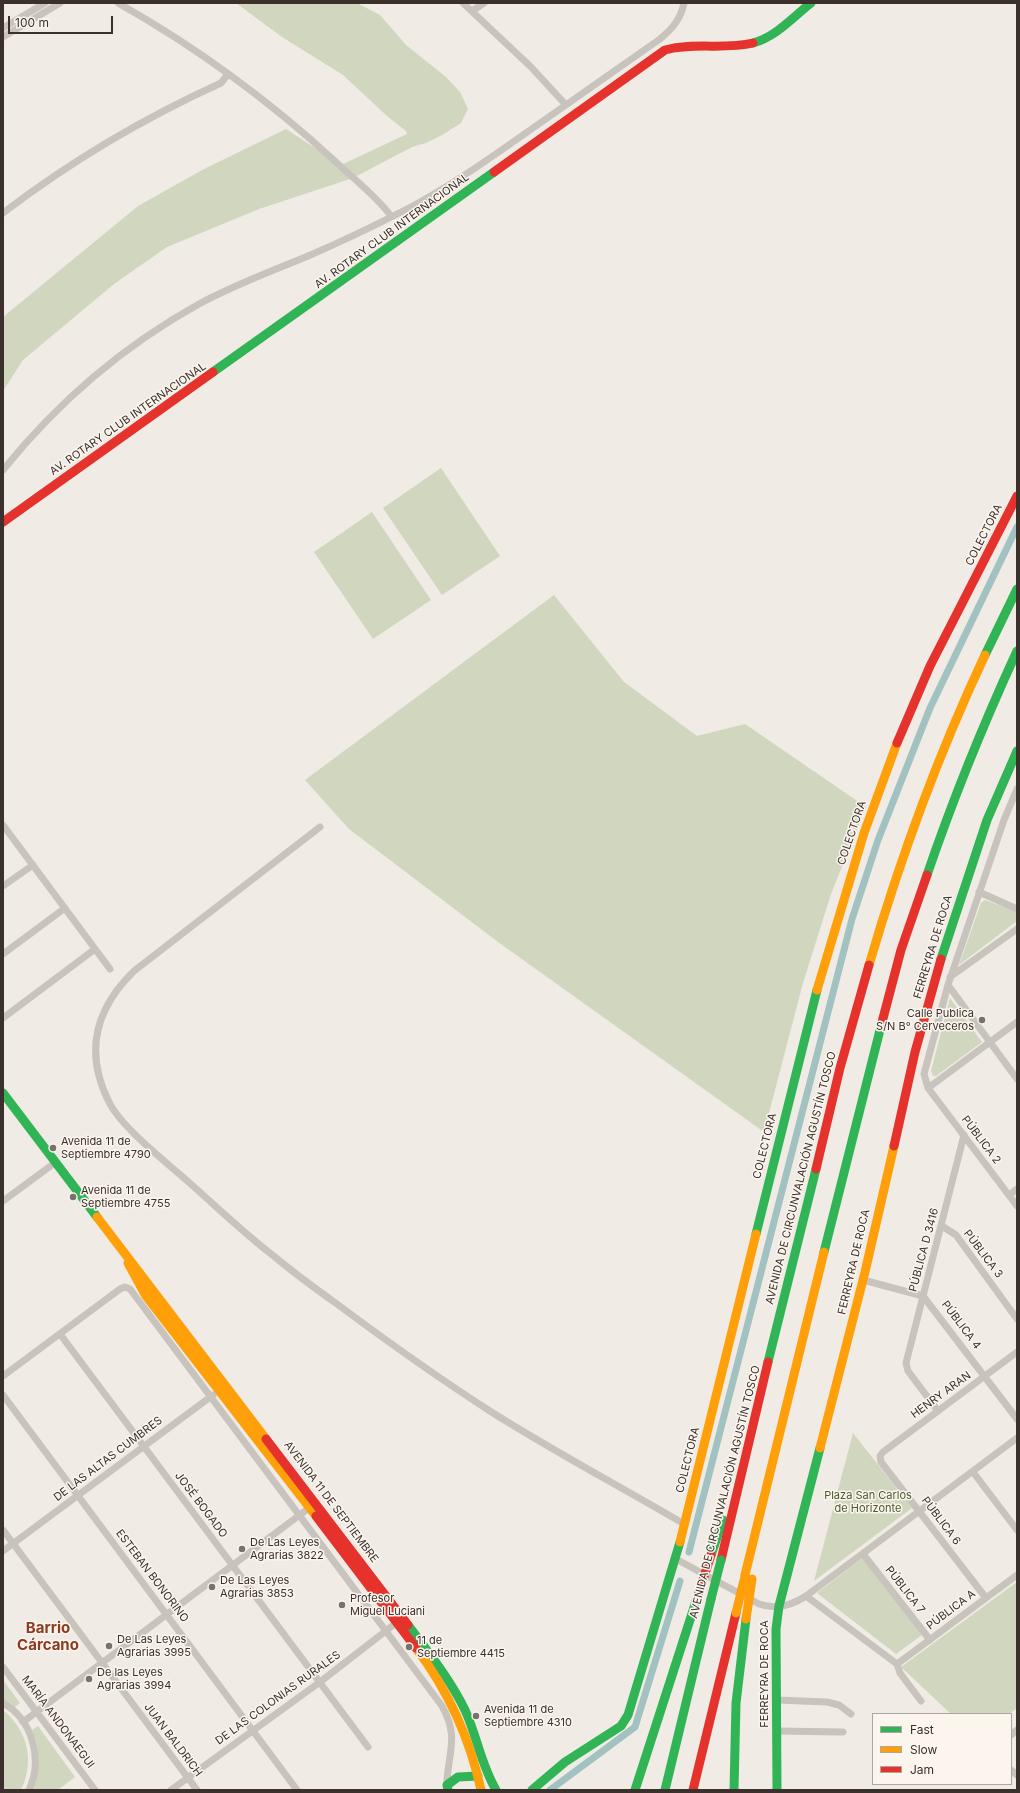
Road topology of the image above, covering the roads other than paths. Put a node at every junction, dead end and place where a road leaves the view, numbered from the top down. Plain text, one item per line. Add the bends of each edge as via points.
1 (45, 3) edge
2 (60, 3) edge
3 (118, 3) edge
4 (463, 3) edge
5 (484, 3) edge
6 (684, 3) edge
7 (811, 3) edge
8 (472, 11) junction
9 (3, 28) edge
10 (3, 37) edge
11 (228, 74) junction
12 (566, 105) junction
13 (3, 213) edge
14 (391, 216) junction
15 (3, 470) edge
16 (1017, 496) edge
17 (3, 522) edge
18 (1017, 589) edge
19 (1017, 651) edge
20 (1017, 751) edge
21 (1017, 789) edge
22 (3, 825) edge
23 (320, 827) dead end
24 (33, 865) junction
25 (3, 886) edge
26 (979, 892) junction
27 (65, 908) junction
28 (1017, 909) edge
29 (1017, 929) edge
30 (95, 949) junction
31 (3, 954) edge
32 (110, 970) dead end
33 (949, 981) junction
34 (3, 1018) edge
35 (1017, 1022) edge
36 (990, 1042) junction
37 (1017, 1079) edge
38 (928, 1088) junction
39 (3, 1093) edge
40 (964, 1135) junction
41 (56, 1162) junction
42 (1017, 1190) edge
43 (1009, 1196) junction
44 (3, 1201) edge
45 (1017, 1206) edge
46 (942, 1226) junction
47 (119, 1245) junction
48 (863, 1280) junction
49 (923, 1296) junction
50 (1017, 1319) edge
51 (60, 1334) junction
52 (1017, 1352) edge
53 (3, 1376) edge
54 (985, 1376) junction
55 (222, 1388) junction
56 (3, 1395) edge
57 (211, 1396) junction
58 (938, 1411) junction
59 (1017, 1420) edge
60 (1017, 1438) edge
61 (144, 1446) junction
62 (880, 1456) joint
63 (973, 1472) junction
64 (742, 1474) junction
65 (78, 1495) junction
66 (313, 1505) junction
67 (920, 1511) junction
68 (300, 1514) junction
69 (684, 1524) junction
70 (3, 1530) edge
71 (1017, 1530) edge
72 (13, 1543) junction
73 (3, 1551) edge
74 (863, 1554) junction
75 (676, 1559) junction
76 (232, 1565) junction
77 (1017, 1575) edge
78 (749, 1577) junction
79 (806, 1596) junction
80 (986, 1598) junction
81 (779, 1606) junction
82 (166, 1614) junction
83 (396, 1623) junction
84 (385, 1632) junction
85 (930, 1640) junction
86 (102, 1663) junction
87 (897, 1664) junction
88 (3, 1667) edge
89 (320, 1682) junction
90 (776, 1700) junction
91 (922, 1701) dead end
92 (3, 1703) edge
93 (37, 1711) junction
94 (851, 1714) dead end
95 (23, 1722) junction
96 (252, 1730) junction
97 (777, 1731) junction
98 (843, 1732) dead end
99 (368, 1747) dead end
100 (478, 1776) junction
101 (188, 1778) junction
102 (538, 1786) edge
103 (448, 1787) edge
104 (494, 1787) edge
105 (29, 1790) edge
106 (94, 1790) edge
107 (171, 1790) edge
108 (197, 1790) edge
109 (297, 1790) edge
110 (480, 1790) edge
111 (532, 1790) edge
112 (635, 1790) edge
113 (665, 1790) edge
114 (693, 1790) edge
115 (734, 1790) edge
116 (777, 1790) edge

1 - 9 street
2 - 10 street
3 - 11 street
4 - 8 street
5 - 8 street
6 - 12 street via 679,18 668,32
7 - 17 main road, AV. ROTARY CLUB INTERNACIONAL via 768,36 754,43 679,46 665,50
8 - 12 street via 541,77
11 - 13 street via 222,83 157,114 92,151
11 - 14 street via 314,142
12 - 14 street via 467,174
14 - 15 street via 327,248 223,292 157,330 120,355 76,391
16 - 69 main road, COLECTORA via 930,666 896,746 864,833 809,1018
18 - 64 main road, AVENIDA DE CIRCUNVALACIÓN AGUSTÍN TOSCO via 942,752 908,841 877,936 843,1059
19 - 78 main road via 955,793 901,950 871,1060 792,1381
20 - 48 main road, FERREYRA DE ROCA via 987,820 943,953 915,1052
21 - 26 street
22 - 24 street
23 - 69 street via 134,971 115,992 102,1014 95,1047 99,1078 111,1106 134,1132 249,1236 281,1263 374,1331 494,1413
24 - 25 street
24 - 27 street
26 - 28 street
26 - 33 street
27 - 30 street
27 - 31 street
29 - 33 street
30 - 32 street
30 - 34 street
33 - 36 street
33 - 38 street via 925,1067 924,1078
35 - 36 street
36 - 37 street
36 - 38 street
38 - 40 street, PÚBLICA 2
39 - 41 main road, AVENIDA 11 DE SEPTIEMBRE
40 - 43 street, PÚBLICA 2
40 - 46 street, PÚBLICA D 3416
41 - 44 street
41 - 47 main road, AVENIDA 11 DE SEPTIEMBRE
42 - 43 street
43 - 45 street, PÚBLICA 2
46 - 49 street, PÚBLICA D 3416
46 - 50 street, PÚBLICA 3 via 956,1235
47 - 55 main road, AVENIDA 11 DE SEPTIEMBRE
47 - 55 main road, AVENIDA 11 DE SEPTIEMBRE via 146,1296
48 - 49 street
48 - 81 main road, FERREYRA DE ROCA
49 - 54 street, PÚBLICA 4
49 - 58 street, PÚBLICA D 3416 via 906,1363 908,1371
51 - 53 street
51 - 57 street via 125,1287 130,1290
51 - 61 street, JOSÉ BOGADO
52 - 54 street, HENRY ARAN
54 - 58 street, HENRY ARAN
54 - 59 street, PÚBLICA 4
55 - 57 street, DE LAS ALTAS CUMBRES
55 - 66 main road, AVENIDA 11 DE SEPTIEMBRE
56 - 65 street, ESTEBAN BONORINO
57 - 61 street, DE LAS ALTAS CUMBRES
57 - 68 street
58 - 62 street, HENRY ARAN
60 - 63 street
61 - 65 street, DE LAS ALTAS CUMBRES
61 - 76 street, JOSÉ BOGADO
62 - 67 street, PÚBLICA 6 via 881,1462
63 - 67 street
63 - 71 street
64 - 112 main road, bridge via 711,1555
64 - 113 main road, AVENIDA DE CIRCUNVALACIÓN AGUSTÍN TOSCO, bridge
65 - 72 street, DE LAS ALTAS CUMBRES
65 - 82 street, ESTEBAN BONORINO
66 - 68 street
66 - 83 main road, AVENIDA 11 DE SEPTIEMBRE
66 - 104 main road, AVENIDA 11 DE SEPTIEMBRE via 428,1650 450,1682 465,1710
67 - 74 street
67 - 80 street, PÚBLICA 6
68 - 76 street
68 - 84 street
69 - 75 main road, COLECTORA
70 - 72 street, JUAN BALDRICH
72 - 73 street, DE LAS ALTAS CUMBRES
72 - 86 street, JUAN BALDRICH
74 - 79 street
74 - 85 street, PÚBLICA 7
75 - 81 street via 759,1604
75 - 102 main road, COLECTORA via 622,1726 565,1762
76 - 82 street
76 - 89 street, JOSÉ BOGADO
77 - 80 street, PÚBLICA A
78 - 114 main road, bridge via 736,1614
78 - 115 main road, bridge via 736,1703
79 - 81 street via 790,1605
79 - 87 street
80 - 85 street, PÚBLICA A
81 - 90 main road, FERREYRA DE ROCA via 776,1629
82 - 86 street
82 - 96 street, ESTEBAN BONORINO
83 - 84 street, DE LAS COLONIAS RURALES
83 - 100 main road, AVENIDA 11 DE SEPTIEMBRE via 435,1675 451,1702
84 - 89 street, DE LAS COLONIAS RURALES
84 - 103 street via 446,1713 453,1737 446,1779
85 - 87 street, PÚBLICA A
86 - 93 street
86 - 101 street, JUAN BALDRICH
87 - 91 street via 900,1673
88 - 93 street, MARÍA ANDONAEGUI
89 - 96 street, DE LAS COLONIAS RURALES
89 - 99 street, JOSÉ BOGADO
90 - 94 street via 827,1702 838,1705
90 - 97 main road, FERREYRA DE ROCA
92 - 95 street
93 - 95 street
93 - 106 street, MARÍA ANDONAEGUI
95 - 105 street via 34,1746 35,1772
96 - 101 street, DE LAS COLONIAS RURALES
96 - 109 street, ESTEBAN BONORINO
97 - 98 street
97 - 116 main road, FERREYRA DE ROCA
100 - 103 main road via 459,1776 454,1778
100 - 110 main road, AVENIDA 11 DE SEPTIEMBRE
101 - 107 street, DE LAS COLONIAS RURALES
101 - 108 street, JUAN BALDRICH
102 - 111 main road, COLECTORA

